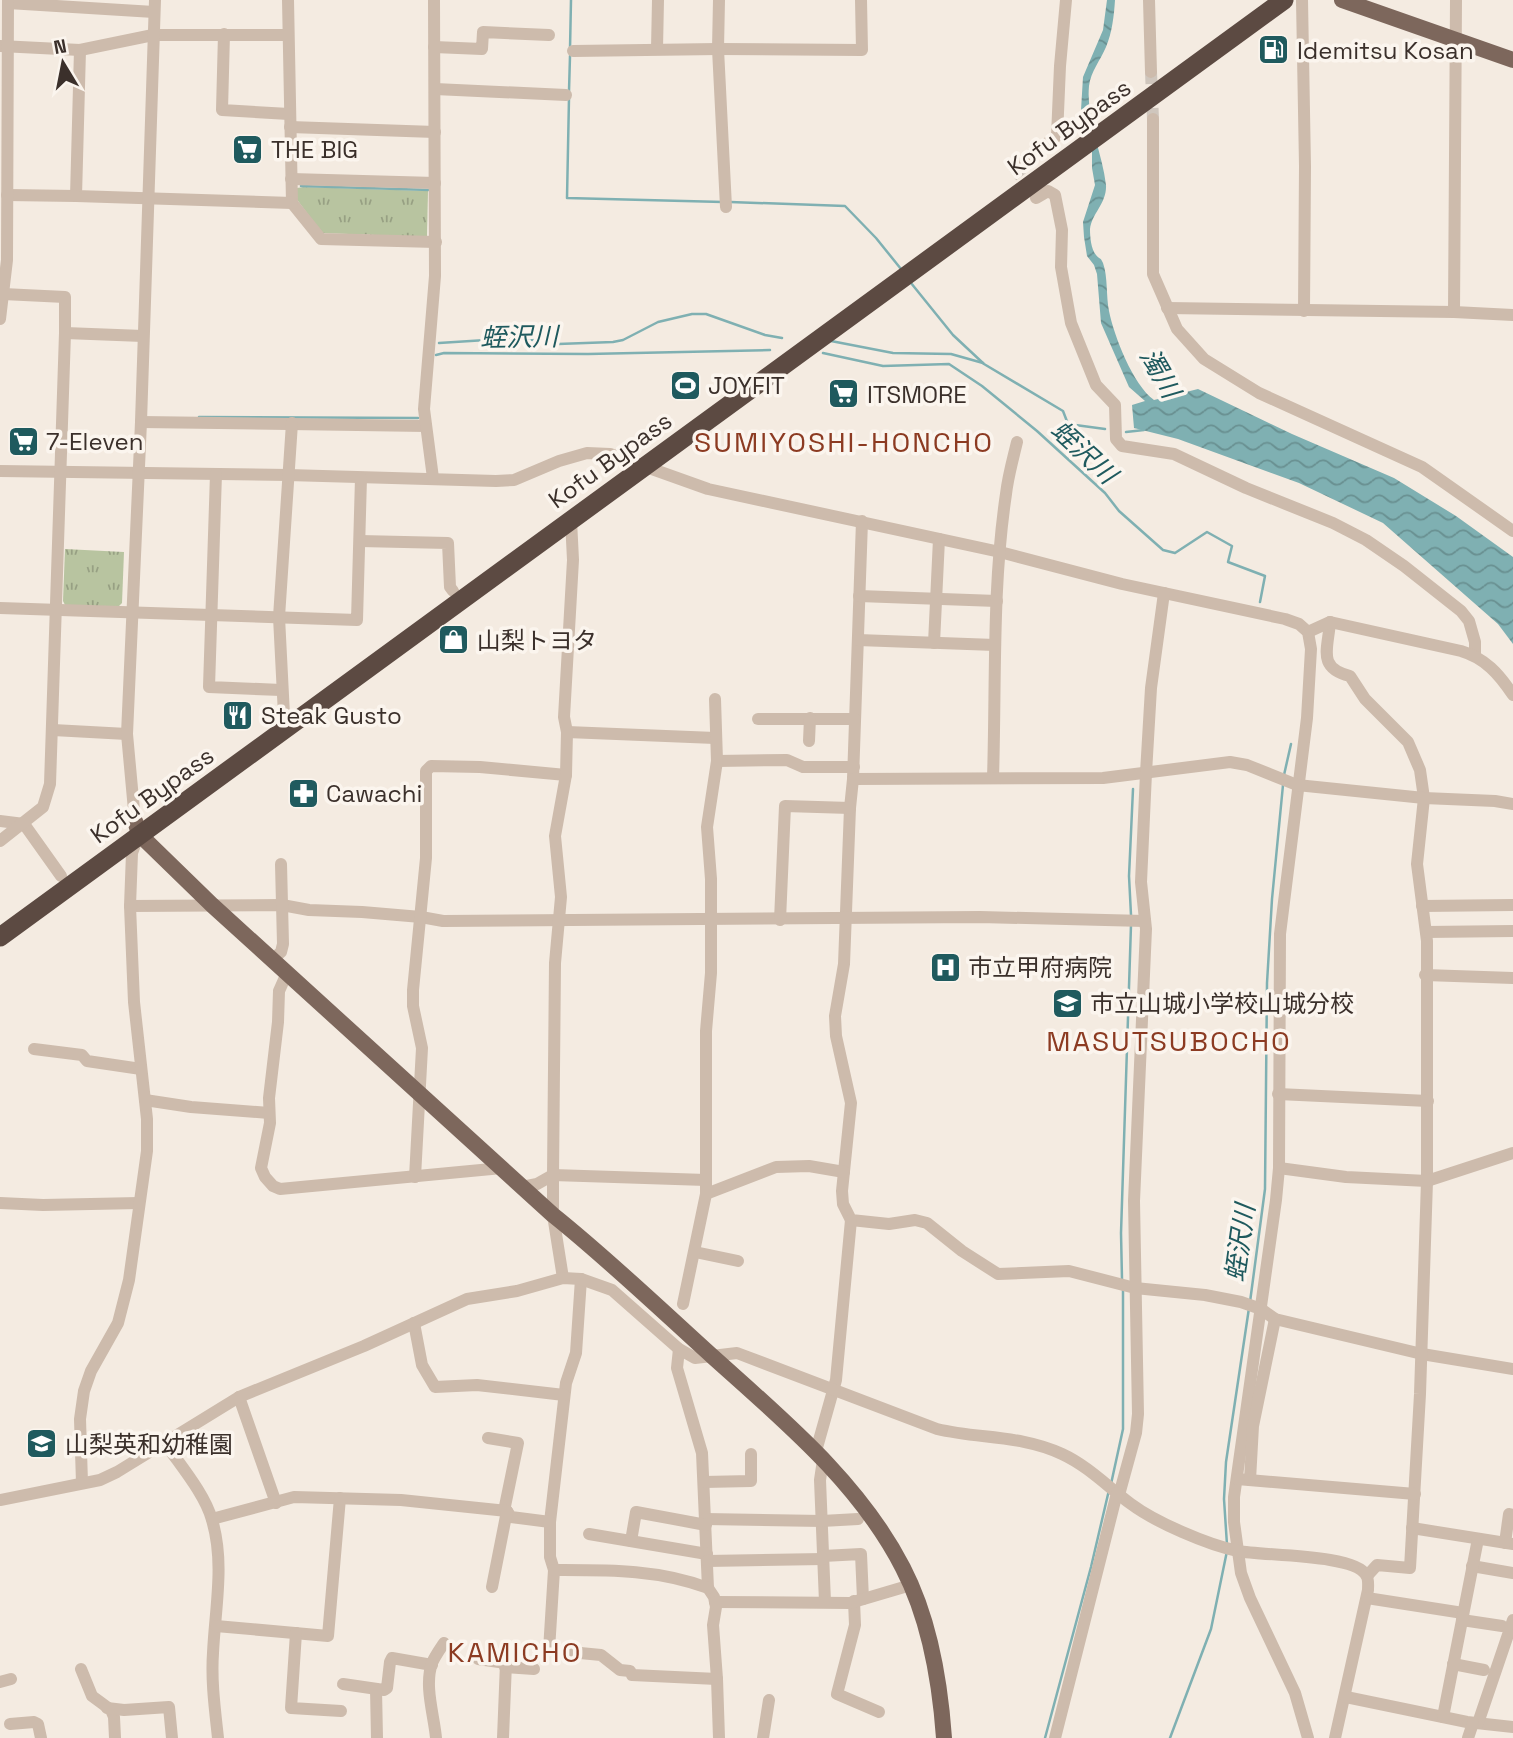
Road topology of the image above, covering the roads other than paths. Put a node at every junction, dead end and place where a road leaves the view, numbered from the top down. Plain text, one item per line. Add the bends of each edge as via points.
1 (288, 0) edge
2 (434, 0) edge
3 (658, 0) edge
4 (719, 0) edge
5 (861, 0) edge
6 (1066, 0) edge
7 (1149, 0) edge
8 (1284, 0) edge
9 (1302, 0) edge
10 (1342, 0) edge
11 (1456, 0) edge
12 (8, 1) edge
13 (1260, 2) edge
14 (155, 6) edge
15 (224, 34) junction
16 (153, 35) junction
17 (288, 35) junction
18 (550, 35) dead end
19 (1456, 42) junction
20 (4, 47) edge
21 (434, 47) junction
22 (657, 49) junction
23 (718, 49) junction
24 (80, 50) junction
25 (573, 51) dead end
26 (1512, 58) edge
27 (1151, 72) tunnel mouth
28 (435, 89) junction
29 (566, 94) dead end
30 (1130, 106) junction
31 (1153, 119) tunnel mouth
32 (290, 120) junction
33 (435, 132) junction
34 (1014, 167) dead end
35 (291, 179) junction
36 (435, 183) junction
37 (7, 191) junction
38 (76, 196) junction
39 (1036, 198) tunnel mouth
40 (148, 199) junction
41 (292, 203) junction
42 (726, 207) dead end
43 (3, 231) edge
44 (436, 243) junction
45 (3, 294) junction
46 (1167, 308) junction
47 (1304, 311) junction
48 (1454, 312) junction
49 (1508, 315) edge
50 (0, 319) edge
51 (65, 333) junction
52 (143, 336) junction
53 (141, 422) junction
54 (292, 423) junction
55 (426, 426) junction
56 (1017, 442) dead end
57 (637, 464) junction
58 (0, 471) edge
59 (61, 472) junction
60 (139, 474) junction
61 (216, 474) junction
62 (288, 475) junction
63 (361, 478) junction
64 (433, 478) junction
65 (571, 520) junction
66 (862, 522) junction
67 (1513, 531) edge
68 (939, 539) junction
69 (360, 541) junction
70 (1000, 552) junction
71 (453, 591) junction
72 (1164, 593) junction
73 (859, 596) junction
74 (937, 598) junction
75 (998, 601) junction
76 (0, 608) edge
77 (57, 611) junction
78 (132, 612) junction
79 (211, 615) junction
80 (279, 617) junction
81 (1330, 622) junction
82 (1308, 632) junction
83 (858, 640) junction
84 (934, 643) junction
85 (995, 645) junction
86 (1475, 655) junction
87 (281, 690) junction
88 (1513, 695) edge
89 (715, 699) dead end
90 (284, 715) junction
91 (810, 718) junction
92 (758, 719) dead end
93 (855, 719) junction
94 (52, 730) junction
95 (567, 732) junction
96 (127, 734) junction
97 (715, 738) junction
98 (808, 741) dead end
99 (717, 761) junction
100 (854, 773) junction
101 (1146, 773) junction
102 (566, 775) junction
103 (993, 778) junction
104 (1288, 781) junction
105 (1424, 799) junction
106 (1513, 804) edge
107 (850, 808) junction
108 (0, 821) edge
109 (24, 824) junction
110 (137, 827) junction
111 (0, 841) edge
112 (281, 864) dead end
113 (61, 876) junction
114 (212, 905) junction
115 (282, 905) junction
116 (1422, 905) junction
117 (1513, 905) edge
118 (131, 906) junction
119 (421, 917) junction
120 (559, 919) junction
121 (846, 919) junction
122 (0, 920) edge
123 (710, 920) junction
124 (780, 920) junction
125 (1143, 921) junction
126 (1513, 931) edge
127 (1426, 932) junction
128 (0, 937) edge
129 (273, 959) junction
130 (286, 973) junction
131 (1425, 975) junction
132 (1513, 978) edge
133 (34, 1049) dead end
134 (141, 1069) junction
135 (421, 1094) junction
136 (1278, 1094) junction
137 (145, 1100) junction
138 (1428, 1101) junction
139 (269, 1113) junction
140 (1513, 1153) edge
141 (502, 1168) junction
142 (1279, 1168) junction
143 (844, 1172) junction
144 (553, 1175) junction
145 (415, 1177) junction
146 (706, 1180) junction
147 (1427, 1181) junction
148 (522, 1187) junction
149 (706, 1194) junction
150 (0, 1203) edge
151 (139, 1203) junction
152 (553, 1215) junction
153 (851, 1220) junction
154 (695, 1252) junction
155 (738, 1261) dead end
156 (563, 1278) junction
157 (581, 1279) junction
158 (1133, 1287) junction
159 (682, 1304) dead end
160 (1254, 1307) junction
161 (1275, 1319) junction
162 (414, 1323) junction
163 (679, 1349) junction
164 (1422, 1354) junction
165 (713, 1357) junction
166 (1513, 1369) edge
167 (832, 1388) junction
168 (564, 1395) junction
169 (239, 1397) junction
170 (488, 1437) dead end
171 (1248, 1438) junction
172 (165, 1443) junction
173 (751, 1454) dead end
174 (819, 1455) junction
175 (1243, 1480) junction
176 (704, 1482) junction
177 (82, 1483) junction
178 (1117, 1493) junction
179 (1415, 1494) junction
180 (340, 1498) junction
181 (0, 1500) edge
182 (276, 1503) junction
183 (505, 1511) junction
184 (1513, 1515) edge
185 (858, 1518) dead end
186 (212, 1519) junction
187 (822, 1521) junction
188 (551, 1522) junction
189 (706, 1522) junction
190 (1412, 1528) junction
191 (589, 1534) dead end
192 (1478, 1539) junction
193 (631, 1541) junction
194 (1509, 1544) edge
195 (1230, 1549) junction
196 (707, 1558) junction
197 (823, 1558) junction
198 (1472, 1566) junction
199 (554, 1570) junction
200 (1513, 1573) edge
201 (1367, 1576) junction
202 (911, 1585) junction
203 (492, 1587) dead end
204 (708, 1588) junction
205 (1367, 1598) junction
206 (859, 1600) junction
207 (715, 1602) junction
208 (825, 1602) junction
209 (1462, 1616) junction
210 (1507, 1623) edge
211 (216, 1626) junction
212 (296, 1633) junction
213 (444, 1643) dead end
214 (478, 1659) dead end
215 (1453, 1664) junction
216 (432, 1665) junction
217 (506, 1667) junction
218 (81, 1669) dead end
219 (534, 1669) dead end
220 (1484, 1670) dead end
221 (718, 1679) junction
222 (343, 1684) dead end
223 (376, 1689) junction
224 (1346, 1697) junction
225 (769, 1700) dead end
226 (107, 1708) junction
227 (341, 1711) dead end
228 (879, 1712) dead end
229 (1443, 1717) junction
230 (1475, 1723) junction
231 (10, 1724) dead end
232 (1513, 1727) edge
233 (41, 1738) edge
234 (115, 1738) edge
235 (172, 1738) edge
236 (218, 1738) edge
237 (377, 1738) edge
238 (436, 1738) edge
239 (503, 1738) edge
240 (719, 1738) edge
241 (763, 1738) edge
242 (944, 1738) edge
243 (1055, 1738) edge
244 (1308, 1738) edge
245 (1335, 1738) edge
246 (1468, 1738) edge

1 - 17 street
2 - 21 street
3 - 22 street
4 - 23 street
5 - 23 street via 862,50
6 - 34 street via 1057,136
7 - 27 street
8 - 30 highway, Kofu Bypass
9 - 47 street
10 - 19 main road
11 - 19 street
12 - 14 street
12 - 20 street
13 - 30 highway, Kofu Bypass
14 - 16 street
15 - 16 street
15 - 17 street
15 - 32 street via 222,110
16 - 24 street
16 - 40 street
17 - 32 street
18 - 21 street via 483,32 482,50
19 - 26 main road
19 - 48 street
20 - 24 street
20 - 37 street
21 - 28 street
22 - 23 street
22 - 25 street
23 - 42 street
24 - 38 street
28 - 29 street
28 - 33 street
30 - 57 highway, Kofu Bypass
31 - 46 street via 1153,274
32 - 33 street
32 - 35 street
33 - 36 street
35 - 36 street
35 - 41 street
36 - 44 street
37 - 38 street
37 - 43 street
38 - 40 street
39 - 86 street via 1048,191 1055,195 1070,323 1096,385 1115,405 1116,439 1122,446 1174,454 1366,540 1461,611 1469,621
40 - 41 street
40 - 52 street
41 - 44 street via 321,239
43 - 45 street
44 - 55 street
45 - 50 street
45 - 51 street via 65,297
46 - 47 street
46 - 67 street via 1177,329 1204,359 1259,393 1422,467
47 - 48 street
48 - 49 street
51 - 52 street
51 - 59 street
52 - 53 street
53 - 54 street
53 - 60 street
54 - 55 street
54 - 62 street
55 - 64 street
56 - 70 street
57 - 64 street via 610,454 587,453 514,480
57 - 65 highway, Kofu Bypass
57 - 66 street via 708,489
57 - 71 highway, Kofu Bypass
58 - 59 street
59 - 60 street
59 - 77 street
60 - 61 street
60 - 78 street
61 - 62 street
61 - 79 street
62 - 63 street
62 - 80 street
63 - 64 street
63 - 69 street
65 - 95 street
65 - 110 highway, Kofu Bypass
66 - 68 street
66 - 73 street
68 - 70 street
68 - 74 street
69 - 71 street via 448,544
69 - 80 street via 357,620
70 - 72 street
70 - 75 street
71 - 90 highway, Kofu Bypass
72 - 82 street via 1285,619
72 - 101 street
73 - 74 street
73 - 83 street
74 - 75 street
74 - 84 street
75 - 85 street
76 - 77 street
77 - 78 street
77 - 94 street
78 - 79 street
78 - 96 street
79 - 80 street
79 - 87 street via 209,687
80 - 87 street
81 - 82 street
81 - 86 street
81 - 105 street via 1329,667 1350,677 1408,742 1420,770
82 - 104 street via 1308,704
83 - 84 street
83 - 93 street
84 - 85 street
85 - 103 street
86 - 88 street
87 - 90 street
89 - 97 street
90 - 110 highway, Kofu Bypass
91 - 92 street
91 - 93 street
91 - 98 street
93 - 100 street
94 - 96 street
94 - 109 street via 48,794 43,807
95 - 97 street
95 - 102 street
96 - 110 street
97 - 99 street
99 - 100 street via 787,760 803,767
99 - 123 street via 707,827
100 - 103 street
100 - 107 street
101 - 103 street via 1104,778
101 - 104 street via 1230,762
101 - 125 street
102 - 119 street via 431,766 426,771
102 - 120 street via 555,836 560,867
104 - 105 street
104 - 136 street
105 - 106 street
105 - 116 street via 1417,864
107 - 121 street
107 - 124 street via 785,806
108 - 109 street
109 - 111 street
109 - 113 street
110 - 113 highway, Kofu Bypass
110 - 114 main road
110 - 118 street
110 - 128 highway, Kofu Bypass
112 - 115 street
113 - 122 highway, Kofu Bypass
114 - 115 street
114 - 118 street
114 - 129 main road
115 - 119 street
115 - 129 street via 283,944
116 - 117 street
116 - 127 street
118 - 134 street
119 - 120 street via 443,921
119 - 135 street via 413,1006 422,1048
120 - 123 street
120 - 144 street
121 - 124 street
121 - 125 street
121 - 143 street via 835,1016 851,1103
123 - 124 street
123 - 146 street
125 - 158 street
126 - 127 street
127 - 131 street
129 - 130 main road
130 - 135 main road
130 - 139 street via 279,991
131 - 132 street
131 - 138 street
133 - 134 street
134 - 137 street
135 - 141 main road
135 - 145 street
136 - 138 street
136 - 142 street
137 - 139 street
137 - 151 street via 148,1135
138 - 147 street
139 - 145 street via 261,1168 273,1186
140 - 147 street
141 - 145 street
141 - 148 main road
142 - 147 street
142 - 160 street
143 - 149 street via 776,1167
143 - 153 street via 843,1204
144 - 146 street
144 - 148 street
144 - 152 street
146 - 149 street
147 - 164 street
148 - 152 main road
149 - 154 street
150 - 151 street
151 - 177 street via 118,1323 84,1391
152 - 156 street
152 - 165 main road
153 - 158 street via 927,1223 998,1274 1069,1271
153 - 167 street
154 - 155 street
154 - 159 street
156 - 157 street
156 - 162 street via 467,1299
157 - 163 street via 612,1290
157 - 168 street via 576,1353
158 - 160 street via 1205,1295
158 - 178 street via 1138,1414
160 - 161 street
160 - 171 street
161 - 164 street
161 - 171 street
162 - 168 street via 422,1365 435,1387 477,1385
162 - 169 street
163 - 165 street via 695,1358
163 - 176 street via 677,1368 702,1453
164 - 166 street
164 - 179 street
165 - 167 street via 737,1353
165 - 174 main road
167 - 174 street
167 - 178 street via 937,1429 1041,1445 1082,1464
168 - 188 street
169 - 172 street
169 - 182 street
170 - 183 street via 518,1443
171 - 175 street
172 - 177 street via 117,1472
172 - 186 street
173 - 176 street via 751,1481
174 - 187 street
174 - 202 main road via 880,1529
175 - 179 street
175 - 195 street
176 - 189 street
177 - 181 street
178 - 195 street via 1155,1518
178 - 243 street
179 - 190 street
180 - 182 street via 294,1497
180 - 183 street
180 - 212 street via 328,1636
182 - 186 street
183 - 188 street via 511,1517
183 - 203 street
184 - 194 street via 1509,1514
185 - 187 street
186 - 211 street via 219,1598
187 - 189 street
187 - 197 street
188 - 199 street
189 - 193 street via 636,1512
189 - 196 street
190 - 192 street
190 - 201 street via 1410,1568 1377,1565
191 - 193 street
192 - 194 street
192 - 198 street
193 - 196 street
195 - 201 street via 1341,1561
195 - 244 street via 1288,1677
196 - 197 street
196 - 204 street
197 - 206 street via 860,1554
197 - 208 street
198 - 200 street
198 - 209 street
199 - 204 street via 657,1573
199 - 221 street via 549,1650 601,1656 632,1675
201 - 205 street
202 - 206 street
202 - 242 main road via 927,1630
204 - 207 street
205 - 209 street
205 - 224 street
206 - 208 street
206 - 228 street via 837,1694
207 - 208 street
207 - 221 street
209 - 210 street
209 - 215 street
210 - 230 street
211 - 212 street
211 - 236 street via 213,1690
212 - 227 street via 291,1708
213 - 216 street
214 - 217 street via 506,1662
215 - 220 street
215 - 229 street
216 - 223 street via 392,1658 387,1688
216 - 238 street
217 - 219 street
217 - 239 street
218 - 226 street via 92,1696
221 - 240 street
222 - 223 street
223 - 237 street
224 - 229 street
224 - 245 street
225 - 241 street
226 - 234 street via 114,1717
226 - 235 street via 169,1707
229 - 230 street
230 - 232 street
230 - 246 street
231 - 233 street via 34,1722

